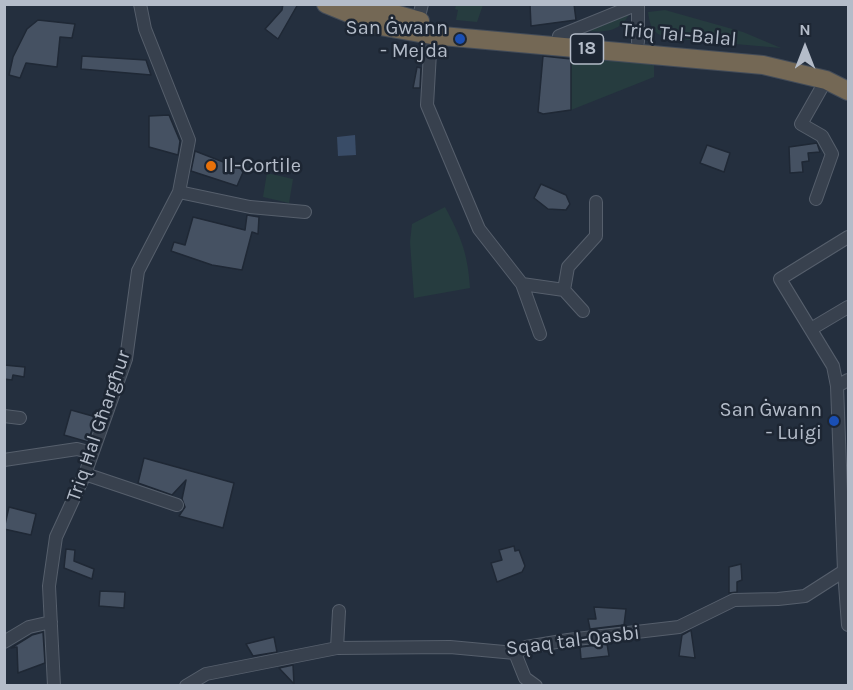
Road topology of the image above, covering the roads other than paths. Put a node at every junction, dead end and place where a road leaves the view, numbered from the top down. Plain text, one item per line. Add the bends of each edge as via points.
1 (140, 4) edge
2 (326, 4) edge
3 (358, 4) edge
4 (638, 4) edge
5 (420, 13) edge
6 (431, 35) junction
7 (559, 36) junction
8 (638, 42) junction
9 (849, 77) edge
10 (826, 80) junction
11 (849, 91) edge
12 (179, 192) junction
13 (816, 198) dead end
14 (596, 202) dead end
15 (305, 212) dead end
16 (849, 237) edge
17 (522, 284) junction
18 (564, 290) junction
19 (849, 307) edge
20 (583, 311) dead end
21 (811, 329) junction
22 (540, 334) dead end
23 (843, 383) edge
24 (4, 416) edge
25 (20, 418) dead end
26 (838, 427) junction
27 (849, 440) edge
28 (92, 453) junction
29 (4, 460) edge
30 (844, 470) edge
31 (86, 474) junction
32 (177, 505) dead end
33 (845, 517) edge
34 (845, 564) edge
35 (339, 611) dead end
36 (51, 622) junction
37 (849, 625) edge
38 (4, 642) edge
39 (337, 648) junction
40 (516, 653) junction
41 (54, 686) edge
42 (186, 686) edge
43 (536, 686) edge

1 - 12 street, Triq Ħal Għargħur via 145,29 189,140
2 - 6 highway, Triq Tal-Balal / 18 via 380,26
3 - 5 highway, Triq Tal-Balal / 18
4 - 7 street
4 - 8 street
5 - 7 highway, Triq Tal-Balal / 18
6 - 10 highway, Triq Tal-Balal / 18 via 763,65
6 - 17 street via 427,105 480,229
7 - 8 highway, Triq Tal-Balal / 18
8 - 9 highway, Triq Tal-Balal / 18 via 803,61
10 - 11 highway, Triq Tal-Balal / 18
10 - 13 street via 801,124 822,136 831,154
12 - 15 street via 250,207
12 - 28 street, Triq Ħal Għargħur via 138,271 126,359
14 - 18 street via 596,236 568,267
16 - 21 street via 780,279
17 - 18 street
17 - 22 street
18 - 20 street
19 - 21 street
21 - 23 street
23 - 26 street
24 - 25 street
26 - 27 street
26 - 30 street
28 - 29 street via 77,449
28 - 31 street, Triq Ħal Għargħur
30 - 33 street
31 - 32 street
31 - 36 street, Triq Ħal Għargħur via 56,537 49,586
33 - 34 street
34 - 37 street
34 - 40 street, Sqaq tal-Qasbi via 805,596 734,600 679,627 526,646
35 - 39 street
36 - 38 street via 29,627
36 - 41 street, Triq Ħal Għargħur
39 - 40 street, Sqaq tal-Qasbi via 450,647
39 - 42 street, Sqaq tal-Qasbi via 206,675
40 - 43 street via 525,678

